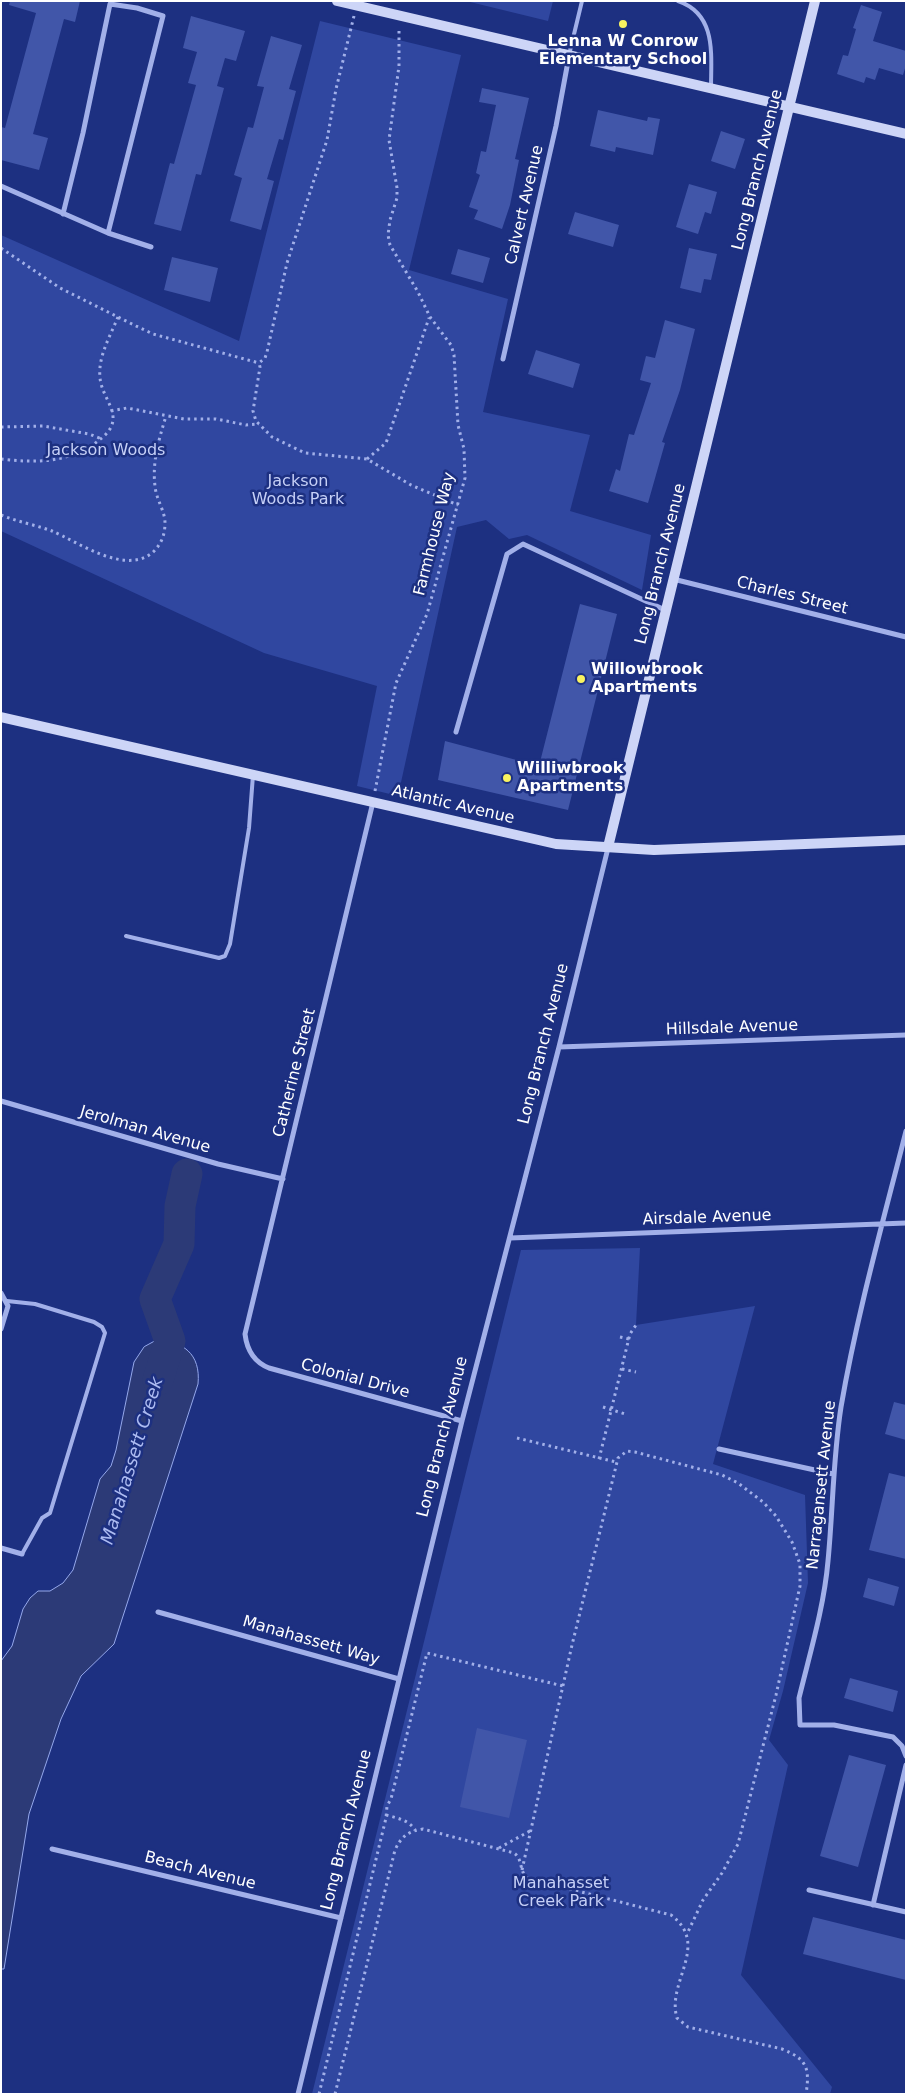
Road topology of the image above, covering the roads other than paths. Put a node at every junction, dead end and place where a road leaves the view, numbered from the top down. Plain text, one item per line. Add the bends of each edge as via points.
1 (139, 1) edge
2 (337, 1) edge
3 (582, 1) edge
4 (678, 1) edge
5 (815, 1) edge
6 (137, 8) junction
7 (569, 56) junction
8 (711, 88) junction
9 (790, 106) junction
10 (906, 134) edge
11 (1, 186) edge
12 (63, 214) junction
13 (108, 233) junction
14 (151, 247) dead end
15 (503, 359) dead end
16 (672, 579) junction
17 (665, 610) junction
18 (906, 637) edge
19 (1, 717) edge
20 (456, 732) dead end
21 (253, 776) junction
22 (373, 802) junction
23 (906, 840) edge
24 (608, 847) junction
25 (126, 936) dead end
26 (906, 1035) edge
27 (559, 1047) junction
28 (1, 1101) edge
29 (906, 1131) edge
30 (283, 1179) junction
31 (883, 1223) junction
32 (906, 1223) edge
33 (510, 1238) junction
34 (1, 1293) edge
35 (7, 1301) junction
36 (1, 1329) edge
37 (248, 1350) joint
38 (462, 1421) junction
39 (719, 1449) dead end
40 (833, 1474) junction
41 (1, 1548) edge
42 (22, 1554) joint
43 (158, 1612) dead end
44 (399, 1679) junction
45 (906, 1756) edge
46 (906, 1764) edge
47 (52, 1849) dead end
48 (809, 1890) dead end
49 (873, 1905) junction
50 (906, 1912) edge
51 (341, 1918) junction
52 (298, 2094) edge

1 - 6 street
2 - 7 street
3 - 7 lane
4 - 8 lane via 702,17 711,41
5 - 9 street, Long Branch Avenue
6 - 12 street via 110,4
6 - 13 street via 163,16
7 - 8 street
7 - 15 street, Calvert Avenue
8 - 9 street
9 - 10 street
9 - 16 street, Long Branch Avenue
11 - 12 street
12 - 13 street
13 - 14 street
16 - 17 street, Long Branch Avenue
16 - 18 street, Charles Street
17 - 20 street via 523,544 511,550 507,554
17 - 24 street, Long Branch Avenue
19 - 21 street, Atlantic Avenue
21 - 22 street, Atlantic Avenue
21 - 25 lane via 247,837 230,944 225,956 219,958
22 - 24 street, Atlantic Avenue via 556,844
22 - 30 street, Catherine Street
23 - 24 street, Atlantic Avenue via 654,850
24 - 27 street, Long Branch Avenue
26 - 27 street, Hillsdale Avenue
27 - 33 street, Long Branch Avenue
28 - 30 street, Jerolman Avenue via 218,1164
29 - 31 street, Narragansett Avenue
30 - 37 street, Catherine Street via 245,1334
31 - 32 street, Airsdale Avenue
31 - 33 street, Airsdale Avenue
31 - 40 street, Narragansett Avenue via 850,1359
33 - 38 street, Long Branch Avenue
34 - 35 street
35 - 36 street
35 - 42 lane via 35,1304 94,1322 105,1333 50,1513 42,1518
37 - 38 street, Colonial Drive via 256,1361 270,1368
38 - 44 street, Long Branch Avenue
39 - 40 street
40 - 45 street, Narragansett Avenue via 828,1561 799,1698 800,1725 834,1726 892,1737 902,1746
41 - 42 street
43 - 44 street, Manahassett Way
44 - 51 street, Long Branch Avenue
46 - 49 street
47 - 51 street, Beach Avenue
48 - 49 street
49 - 50 street
51 - 52 street, Long Branch Avenue

